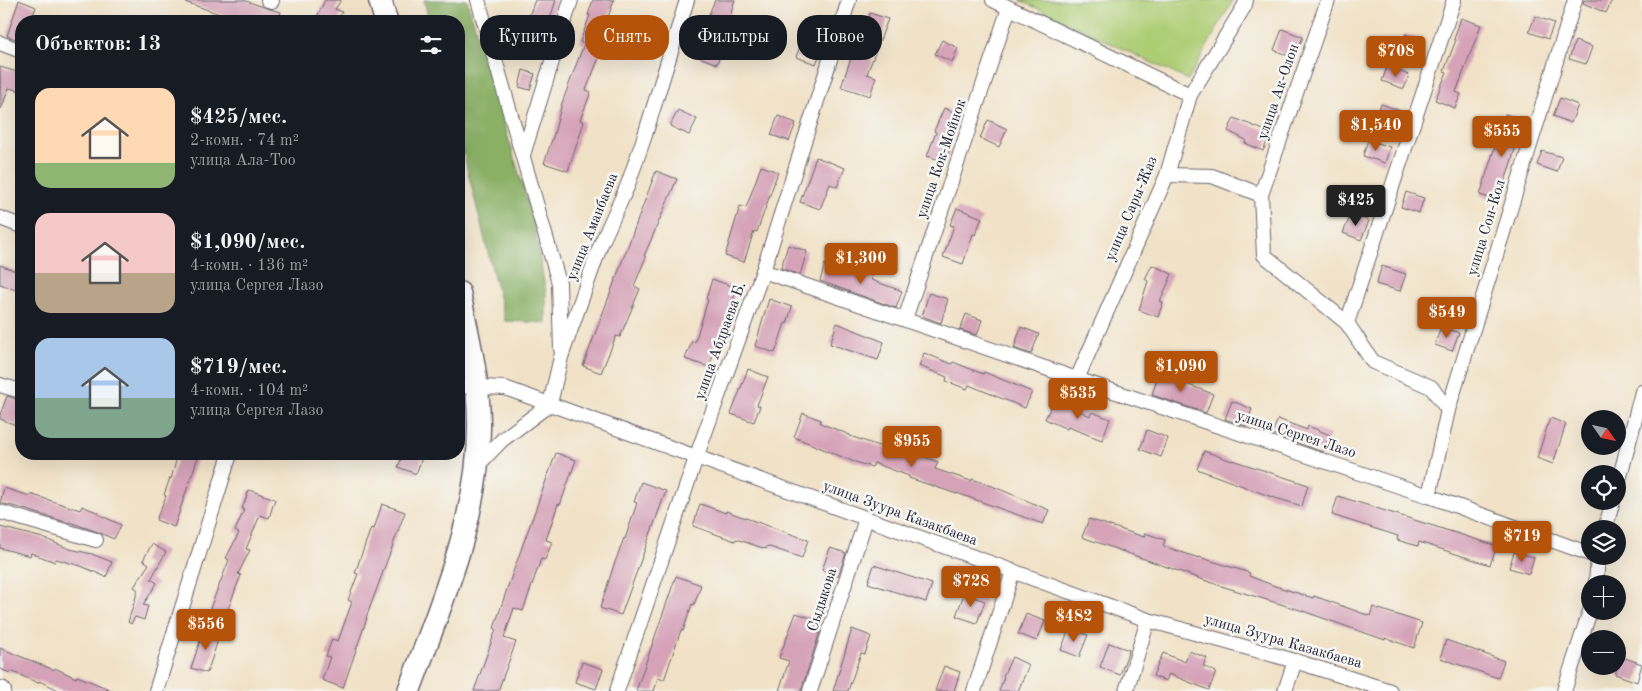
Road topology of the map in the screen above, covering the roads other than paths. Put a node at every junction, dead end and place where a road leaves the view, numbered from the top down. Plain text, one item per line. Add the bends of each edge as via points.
1 (380, 0) edge
2 (478, 0) edge
3 (571, 0) edge
4 (686, 0) edge
5 (849, 0) edge
6 (993, 0) edge
7 (1246, 0) edge
8 (1328, 0) edge
9 (1454, 0) edge
10 (1574, 0) edge
11 (1009, 8) junction
12 (384, 15) edge
13 (0, 43) edge
14 (15, 49) edge
15 (1190, 95) junction
16 (523, 155) junction
17 (1167, 175) junction
18 (1261, 194) junction
19 (0, 218) edge
20 (15, 224) edge
21 (763, 271) junction
22 (905, 320) junction
23 (465, 321) edge
24 (1347, 323) junction
25 (561, 357) junction
26 (1077, 379) junction
27 (0, 385) edge
28 (468, 387) edge
29 (15, 390) edge
30 (1642, 392) edge
31 (550, 404) junction
32 (1448, 410) junction
33 (696, 458) junction
34 (228, 460) edge
35 (1623, 465) edge
36 (477, 467) junction
37 (1429, 496) junction
38 (0, 512) edge
39 (866, 519) junction
40 (96, 540) dead end
41 (1581, 551) edge
42 (1013, 572) junction
43 (1148, 620) junction
44 (1587, 620) edge
45 (1295, 660) junction
46 (156, 691) edge
47 (409, 691) edge
48 (617, 691) edge
49 (810, 691) edge
50 (974, 691) edge
51 (1126, 691) edge
52 (1286, 691) edge
53 (1390, 691) edge
54 (1564, 691) edge

1 - 12 main road
2 - 16 street
3 - 16 street
4 - 25 street, улица Аманбаева via 627,187 601,244
5 - 21 street, улица Абдраева Б.
6 - 11 street
7 - 15 street, улица Сары-Жаз
8 - 18 street, улица Ак-Олон
9 - 24 street
10 - 32 street, улица Сон-Кол
11 - 15 street
11 - 22 street, улица Кок-Мойнок
13 - 14 street
15 - 17 street, улица Сары-Жаз
16 - 25 street via 559,283
17 - 18 street via 1212,176
17 - 26 street, улица Сары-Жаз
18 - 24 street via 1264,255
19 - 20 street
21 - 22 street, улица Сергея Лазо
21 - 33 street, улица Абдраева Б.
22 - 26 street, улица Сергея Лазо
23 - 28 main road via 472,353
24 - 32 street via 1373,362 1431,387
25 - 31 street, улица Аманбаева
26 - 37 street, улица Сергея Лазо
27 - 29 street
28 - 31 street, улица Зуура Казакбаева via 505,388
28 - 36 main road via 479,424
30 - 35 street
31 - 33 street, улица Зуура Казакбаева
31 - 36 street via 502,440
32 - 37 street, улица Сон-Кол
33 - 39 street, улица Зуура Казакбаева
33 - 48 street, улица Абдраева Б.
34 - 46 street
36 - 47 main road via 469,514 452,571
37 - 41 street, улица Сергея Лазо
38 - 40 street
39 - 42 street, улица Зуура Казакбаева
39 - 49 street, Сыдыкова
42 - 43 street, улица Зуура Казакбаева
42 - 50 street
43 - 45 street, улица Зуура Казакбаева
43 - 51 street
44 - 54 street
45 - 52 street
45 - 53 street, улица Зуура Казакбаева

